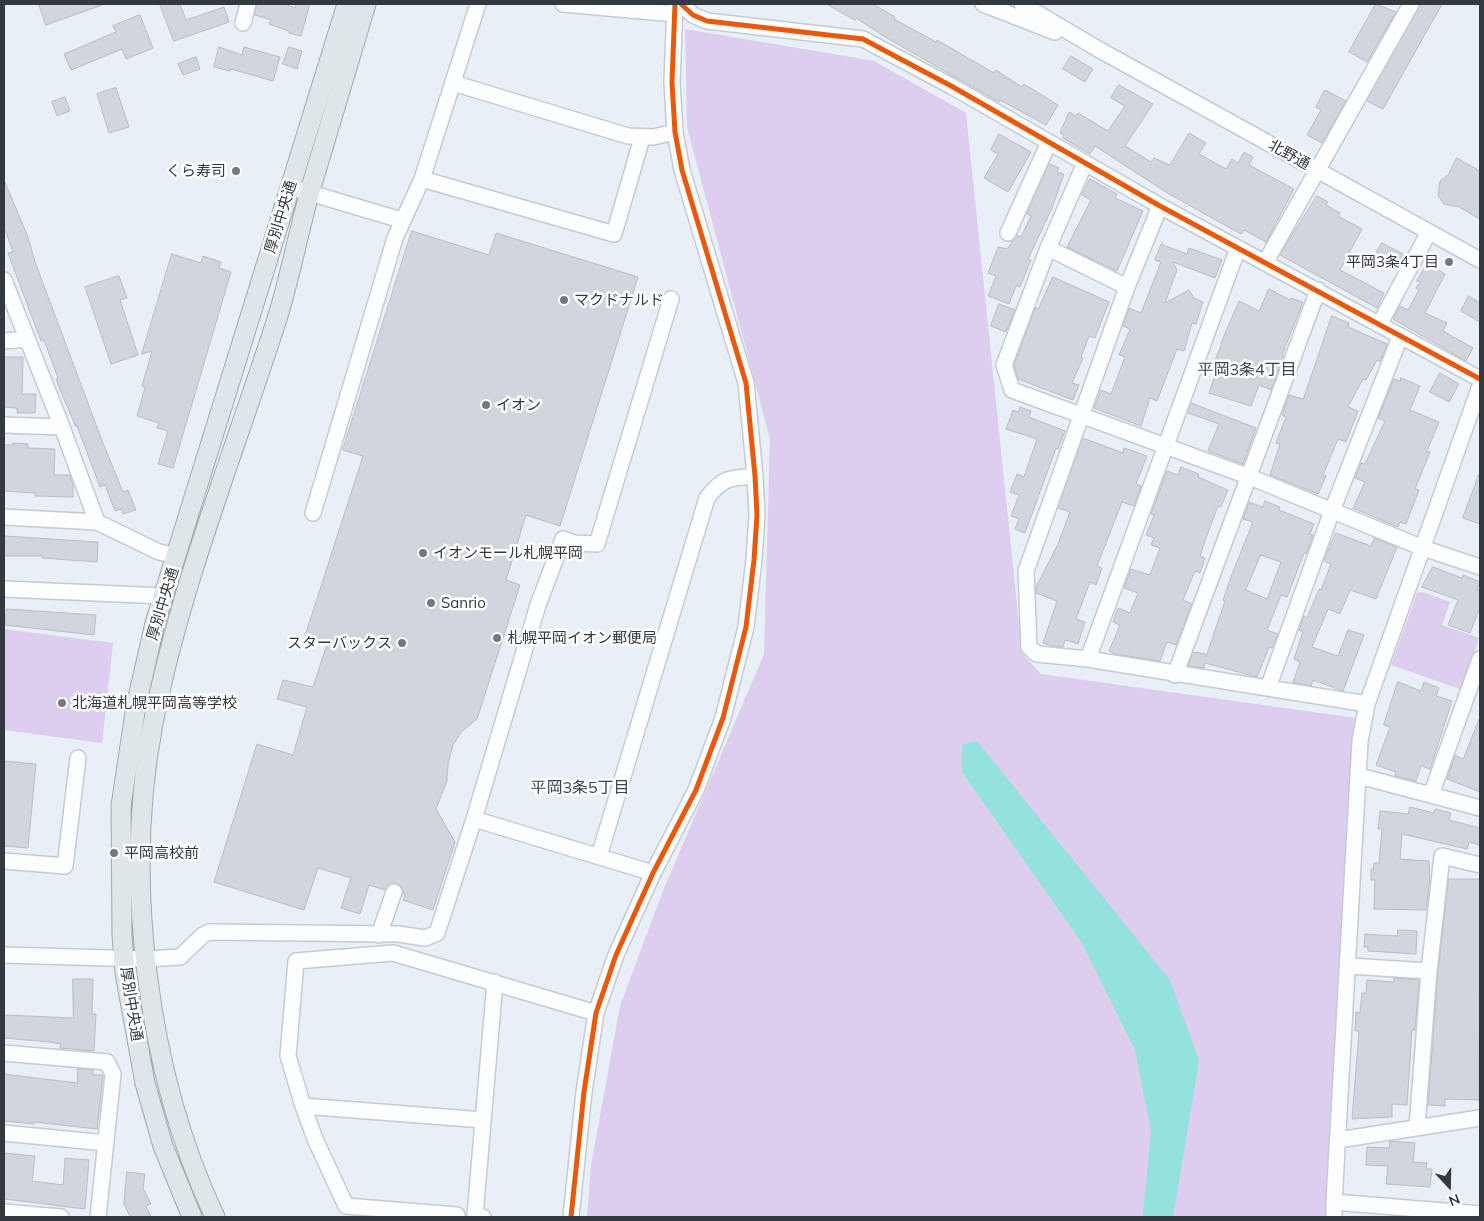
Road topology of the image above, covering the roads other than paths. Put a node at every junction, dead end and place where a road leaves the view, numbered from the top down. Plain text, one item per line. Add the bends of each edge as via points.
1 (248, 4) edge
2 (347, 4) edge
3 (366, 4) edge
4 (478, 4) edge
5 (563, 4) edge
6 (982, 4) edge
7 (1022, 4) edge
8 (1411, 4) edge
9 (677, 7) edge
10 (243, 23) dead end
11 (1098, 49) junction
12 (453, 83) junction
13 (675, 132) junction
14 (642, 138) junction
15 (1049, 142) junction
16 (1086, 163) junction
17 (1318, 171) junction
18 (422, 179) junction
19 (290, 188) junction
20 (310, 193) junction
21 (1160, 206) junction
22 (402, 220) junction
23 (1428, 232) junction
24 (1008, 233) dead end
25 (1048, 248) junction
26 (1238, 248) junction
27 (1480, 260) edge
28 (1265, 263) junction
29 (4, 280) edge
30 (1127, 287) junction
31 (1318, 290) junction
32 (671, 299) dead end
33 (1379, 325) junction
34 (1400, 337) junction
35 (27, 339) junction
36 (4, 340) edge
37 (1480, 379) edge
38 (1480, 386) edge
39 (1081, 416) junction
40 (1474, 424) edge
41 (4, 425) edge
42 (62, 427) junction
43 (1165, 446) junction
44 (755, 476) junction
45 (1250, 477) junction
46 (1332, 511) junction
47 (313, 513) dead end
48 (4, 517) edge
49 (97, 522) junction
50 (1423, 548) junction
51 (177, 556) junction
52 (1480, 567) edge
53 (4, 589) edge
54 (164, 596) junction
55 (1088, 659) junction
56 (1480, 659) edge
57 (1175, 675) junction
58 (1268, 688) junction
59 (1367, 704) junction
60 (78, 758) dead end
61 (1359, 776) junction
62 (1430, 795) junction
63 (1480, 808) edge
64 (474, 819) junction
65 (599, 856) junction
66 (4, 861) edge
67 (1480, 865) edge
68 (653, 873) junction
69 (394, 892) dead end
70 (379, 935) junction
71 (4, 955) edge
72 (124, 959) junction
73 (146, 960) junction
74 (1349, 966) junction
75 (1429, 971) junction
76 (495, 982) junction
77 (596, 1013) junction
78 (4, 1053) edge
79 (303, 1106) junction
80 (1480, 1118) edge
81 (483, 1120) junction
82 (1417, 1127) junction
83 (4, 1133) edge
84 (1338, 1140) junction
85 (106, 1143) junction
86 (1334, 1202) junction
87 (4, 1212) edge
88 (1480, 1214) edge
89 (457, 1215) dead end
90 (61, 1217) edge
91 (98, 1217) edge
92 (192, 1217) edge
93 (215, 1217) edge
94 (483, 1217) edge
95 (572, 1217) edge
96 (1334, 1217) edge

1 - 10 street
2 - 19 main road, 厚別中央通
3 - 20 main road, 厚別中央通
4 - 12 street
5 - 9 street
6 - 11 street, 北野通
7 - 11 street, 北野通
8 - 17 street
9 - 13 street via 672,82
9 - 15 street via 707,22 863,39
11 - 17 street, 北野通
12 - 14 street
12 - 18 street
13 - 14 street
13 - 44 street via 682,170 746,383
14 - 18 street via 614,234
15 - 16 street
15 - 24 street
16 - 21 street
16 - 25 street
17 - 23 street, 北野通
17 - 28 street
18 - 22 street
19 - 20 street
19 - 51 main road, 厚別中央通
20 - 22 street
20 - 73 main road, 厚別中央通 via 278,316 195,568 153,724 142,813 142,931
21 - 26 street
21 - 30 street
22 - 47 street
23 - 27 street, 北野通
23 - 33 street
25 - 30 street
25 - 39 street via 1004,365 1012,390
26 - 28 street
26 - 43 street
28 - 31 street
29 - 35 street
30 - 39 street
31 - 33 street
31 - 45 street
32 - 64 street via 597,544 563,539 538,605
33 - 34 street
34 - 37 street
34 - 46 street
35 - 36 street
35 - 42 street
38 - 40 street
39 - 43 street
39 - 55 street via 1026,571 1029,647 1037,654
40 - 50 street
41 - 42 street
42 - 49 street
43 - 45 street
43 - 55 street
44 - 65 street via 718,483 707,498
44 - 68 street via 754,560 746,627 736,672 696,790
45 - 46 street
45 - 57 street
46 - 50 street
46 - 58 street
48 - 49 street
49 - 51 street via 159,552
50 - 52 street
50 - 59 street
51 - 54 main road, 厚別中央通
53 - 54 street
54 - 72 main road, 厚別中央通 via 136,706 121,806
55 - 57 street
56 - 62 street
57 - 58 street
58 - 59 street
59 - 61 street via 1360,741
60 - 66 street via 64,866
61 - 62 street
61 - 74 street
62 - 63 street
64 - 65 street
64 - 70 street via 437,932 425,938
65 - 68 street
67 - 75 street via 1442,856
68 - 77 street via 616,955
69 - 70 street
70 - 73 street via 209,932 180,957
71 - 72 street
72 - 73 street
72 - 92 main road, 厚別中央通 via 145,1083 163,1146
73 - 93 main road, 厚別中央通 via 150,1003 162,1060 183,1137
74 - 75 street
74 - 84 street
75 - 82 street
76 - 77 street
76 - 79 street via 393,953 296,960 288,1056
76 - 81 street
77 - 95 street via 584,1092
78 - 85 street via 107,1062 113,1074
79 - 81 street
79 - 89 street via 346,1206
80 - 82 street
81 - 94 street via 475,1215
82 - 84 street
83 - 85 street
84 - 86 street
85 - 91 street
86 - 88 street
86 - 96 street
87 - 90 street

